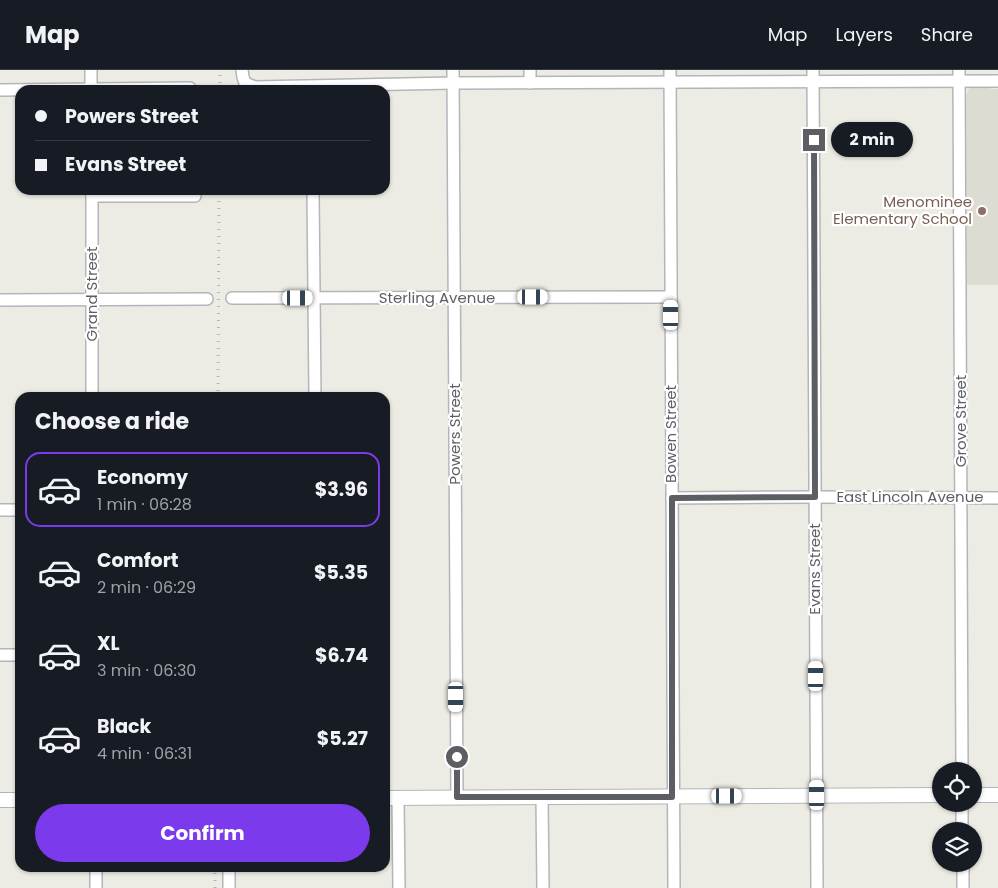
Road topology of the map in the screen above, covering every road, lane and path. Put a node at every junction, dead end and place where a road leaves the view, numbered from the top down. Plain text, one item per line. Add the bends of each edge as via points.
1 (91, 70) edge
2 (242, 70) edge
3 (453, 70) edge
4 (530, 70) edge
5 (959, 75) edge
6 (670, 76) edge
7 (813, 76) edge
8 (998, 80) edge
9 (530, 83) junction
10 (453, 84) junction
11 (91, 85) edge
12 (249, 85) edge
13 (390, 86) edge
14 (0, 90) edge
15 (15, 90) edge
16 (92, 195) edge
17 (161, 195) edge
18 (313, 195) edge
19 (195, 196) dead end
20 (454, 297) junction
21 (671, 297) junction
22 (232, 298) dead end
23 (314, 298) junction
24 (207, 299) dead end
25 (0, 300) edge
26 (92, 300) junction
27 (92, 392) edge
28 (315, 392) edge
29 (815, 497) junction
30 (672, 498) junction
31 (961, 498) junction
32 (998, 498) edge
33 (0, 510) edge
34 (15, 510) edge
35 (0, 655) edge
36 (15, 655) edge
37 (962, 762) edge
38 (817, 795) junction
39 (932, 795) edge
40 (982, 795) edge
41 (998, 795) edge
42 (457, 797) junction
43 (672, 797) junction
44 (392, 798) edge
45 (542, 798) junction
46 (0, 800) edge
47 (15, 800) edge
48 (96, 872) edge
49 (229, 872) edge
50 (962, 872) edge
51 (96, 888) edge
52 (229, 888) edge
53 (399, 888) edge
54 (543, 888) edge
55 (674, 888) edge
56 (817, 888) edge
57 (963, 888) edge

1 - 11 street
2 - 12 street via 245,83
3 - 10 street, Powers Street
4 - 9 street
5 - 7 street
5 - 8 street
5 - 31 street, Grove Street
6 - 7 street
6 - 9 street
6 - 21 street, Bowen Street
7 - 29 street, Evans Street
9 - 10 street
10 - 13 street
10 - 20 street, Powers Street
14 - 15 street
16 - 26 street, Grand Street
17 - 19 street
18 - 23 street
20 - 21 street, Sterling Avenue
20 - 23 street, Sterling Avenue
20 - 42 street, Powers Street
21 - 30 street, Bowen Street
22 - 23 street, Sterling Avenue
23 - 28 street
24 - 26 street
25 - 26 street
26 - 27 street, Grand Street
29 - 30 street, East Lincoln Avenue
29 - 31 street, East Lincoln Avenue
29 - 38 street, Evans Street
30 - 43 street, Bowen Street
31 - 32 street, East Lincoln Avenue
31 - 37 street, Grove Street
33 - 34 street
35 - 36 street
38 - 39 street
38 - 43 street
38 - 56 street, Evans Street
40 - 41 street
42 - 44 street
42 - 45 street
43 - 45 street
43 - 55 street, Bowen Street
44 - 53 street
45 - 54 street
46 - 47 street
48 - 51 street
49 - 52 street
50 - 57 street

